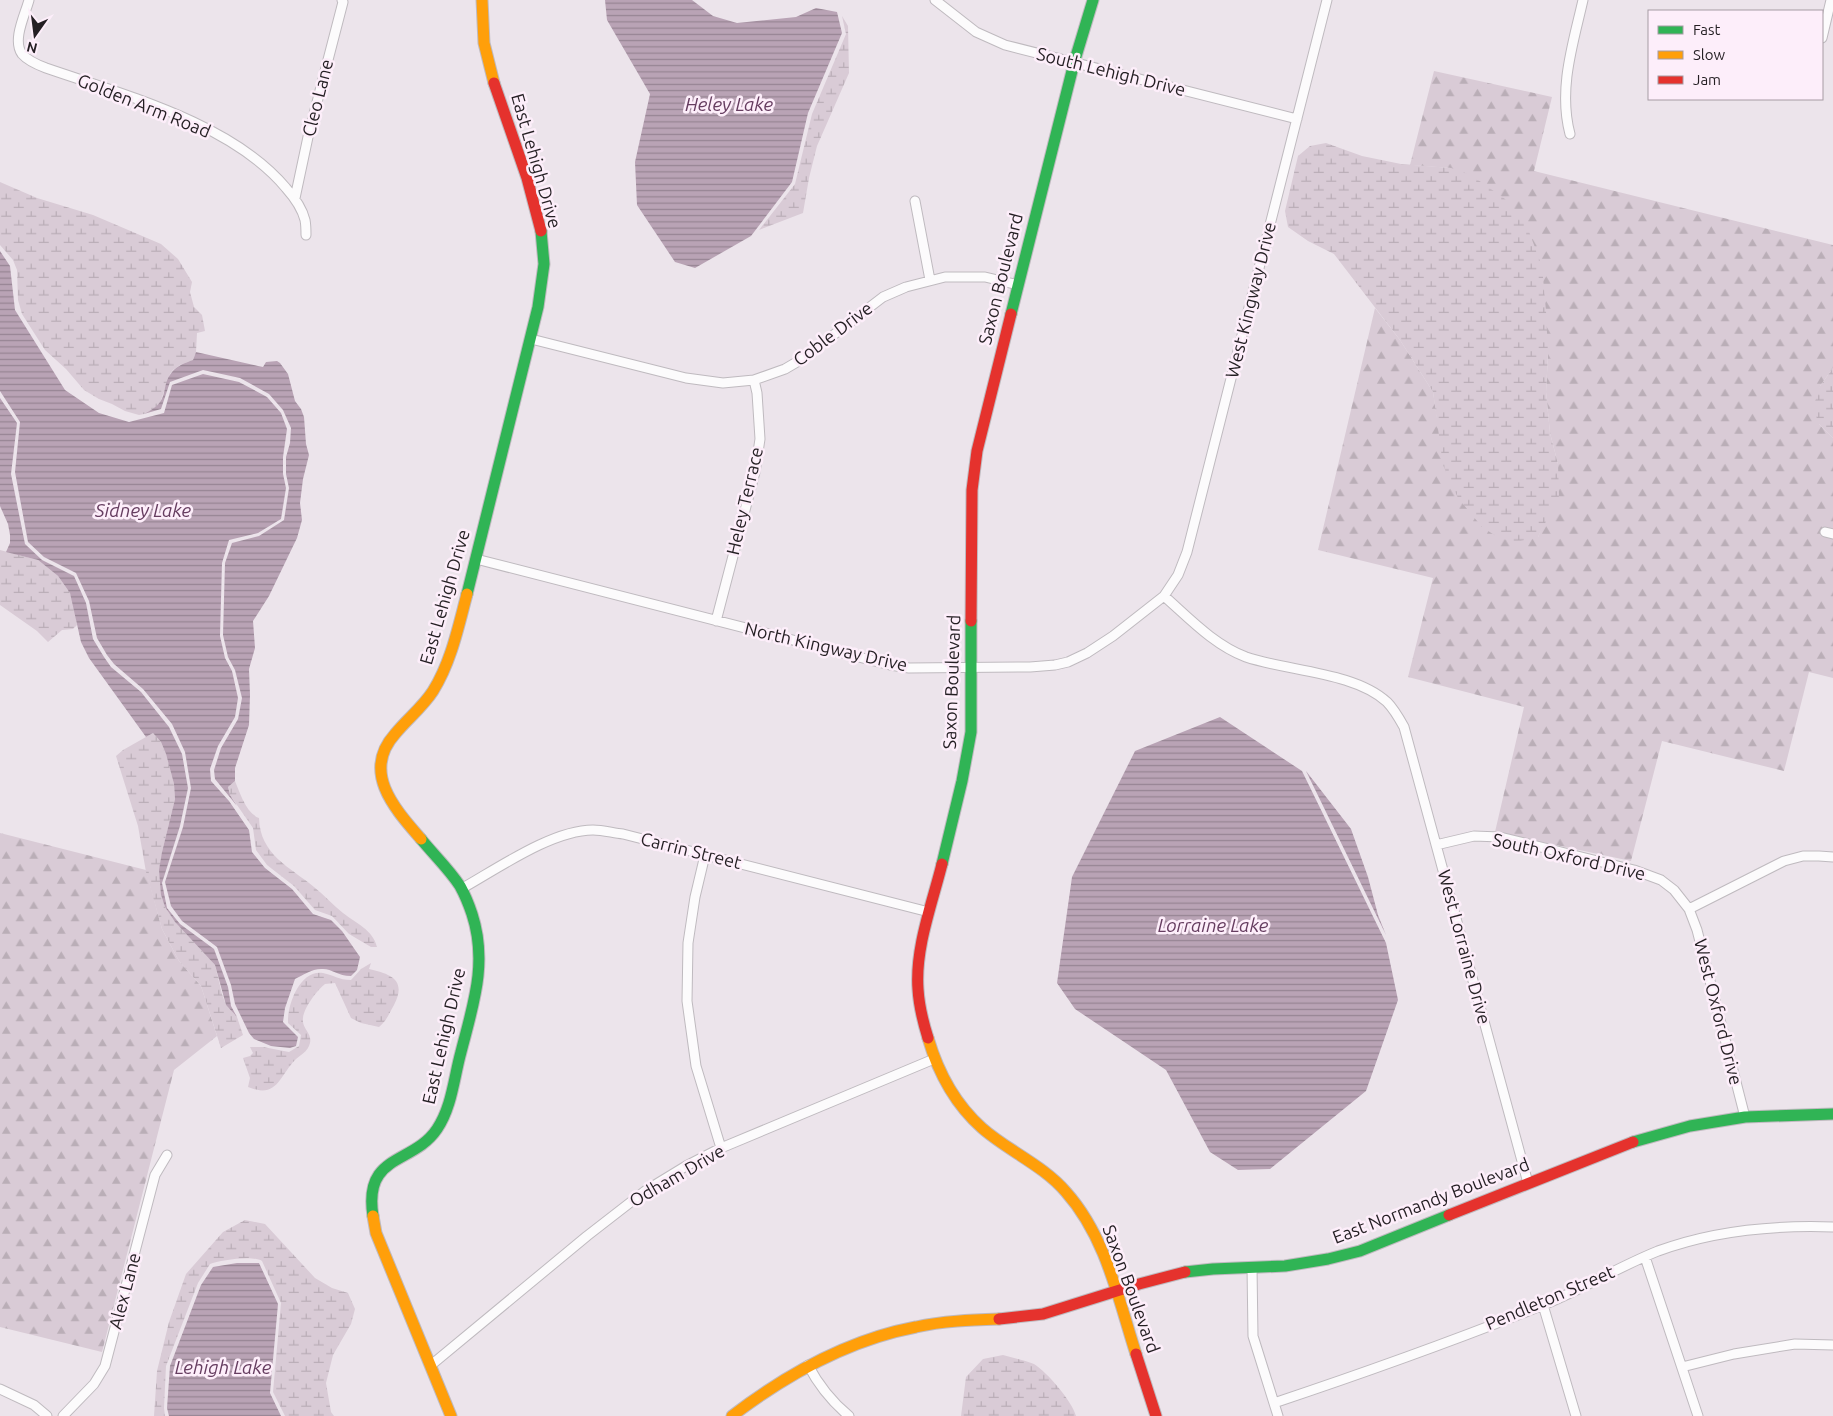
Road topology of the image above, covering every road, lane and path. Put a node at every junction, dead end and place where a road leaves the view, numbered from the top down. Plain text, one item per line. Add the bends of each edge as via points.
1 (29, 0) edge
2 (342, 0) edge
3 (482, 0) edge
4 (935, 0) edge
5 (1093, 0) edge
6 (1327, 0) edge
7 (1583, 0) edge
8 (1831, 0) edge
9 (1823, 34) edge
10 (1074, 63) junction
11 (1298, 119) junction
12 (1570, 134) dead end
13 (295, 198) junction
14 (915, 201) dead end
15 (306, 235) dead end
16 (930, 280) junction
17 (1018, 285) junction
18 (531, 339) junction
19 (754, 380) junction
20 (476, 559) junction
21 (1164, 596) junction
22 (716, 620) junction
23 (972, 668) junction
24 (1436, 845) junction
25 (705, 855) junction
26 (1833, 858) edge
27 (461, 889) junction
28 (1689, 909) junction
29 (929, 912) junction
30 (934, 1059) junction
31 (1833, 1114) edge
32 (1744, 1117) junction
33 (721, 1148) junction
34 (167, 1155) dead end
35 (1528, 1183) junction
36 (1833, 1227) edge
37 (1645, 1257) junction
38 (1252, 1267) junction
39 (1116, 1291) junction
40 (1543, 1305) junction
41 (1833, 1345) edge
42 (808, 1365) junction
43 (430, 1366) junction
44 (1682, 1367) junction
45 (0, 1389) edge
46 (1274, 1403) junction
47 (47, 1416) edge
48 (63, 1416) edge
49 (451, 1416) edge
50 (732, 1416) edge
51 (849, 1416) edge
52 (1156, 1416) edge
53 (1278, 1416) edge
54 (1576, 1416) edge
55 (1698, 1416) edge

1 - 13 street, Golden Arm Road via 18,42 22,54 29,60 186,119 220,136 273,172
2 - 13 street, Cleo Lane
3 - 18 street, East Lehigh Drive via 486,56 530,188 544,255 541,294
4 - 10 street, South Lehigh Drive via 976,32 1005,45
5 - 10 street, Saxon Boulevard
6 - 11 street, West Kingway Drive
7 - 12 street via 1565,82 1565,118
8 - 9 street
10 - 11 street, South Lehigh Drive
10 - 17 street, Saxon Boulevard
11 - 21 street, West Kingway Drive via 1187,552 1178,575
13 - 15 street, Golden Arm Road via 306,221
14 - 16 street
16 - 17 street, Coble Drive via 985,277
16 - 19 street, Coble Drive via 884,297 802,359
17 - 23 street, Saxon Boulevard via 976,452
18 - 19 street, Coble Drive via 686,378 723,383
18 - 20 street, East Lehigh Drive
19 - 22 street, Heley Terrace via 760,439
20 - 22 street, North Kingway Drive
20 - 27 street, East Lehigh Drive via 446,668 433,692 388,740 379,771 382,788 393,806
21 - 23 street, North Kingway Drive via 1113,636 1068,662 1030,667
21 - 24 street, West Lorraine Drive via 1226,647 1246,656 1356,683 1387,702 1404,727
22 - 23 street, North Kingway Drive via 883,664 909,668
23 - 29 street, Saxon Boulevard via 969,747
24 - 28 street, South Oxford Drive via 1474,836 1500,837 1634,870 1661,880
24 - 35 street, West Lorraine Drive
25 - 27 street, Carrin Street via 623,834 594,830 576,832 552,838
25 - 29 street, Carrin Street
25 - 33 street via 688,943 687,1001 696,1066
26 - 28 street via 1803,856 1784,861
27 - 43 street, East Lehigh Drive via 477,932 480,958 476,992 449,1101 436,1131 382,1170 372,1187 371,1210 376,1233
28 - 32 street, West Oxford Drive
29 - 30 street, Saxon Boulevard via 921,948 918,987 921,1013
30 - 33 street, Odham Drive
30 - 39 street, Saxon Boulevard via 952,1093 981,1127 1039,1168 1065,1190 1081,1210 1103,1250
31 - 32 street, East Normandy Boulevard
32 - 35 street, East Normandy Boulevard via 1636,1140
33 - 43 street, Odham Drive via 645,1191
34 - 48 street, Alex Lane via 155,1175 105,1366 94,1384
35 - 38 street, East Normandy Boulevard via 1360,1251 1314,1262
36 - 37 street, Pendleton Street via 1762,1228 1696,1240
37 - 40 street, Pendleton Street
37 - 44 street
38 - 39 street, East Normandy Boulevard via 1177,1274
38 - 46 street via 1253,1336
39 - 42 street, East Normandy Boulevard via 1039,1315 946,1321 899,1329 849,1345
39 - 52 street, Saxon Boulevard
40 - 46 street, Pendleton Street via 1356,1376
40 - 54 street
41 - 44 street via 1795,1344
42 - 50 street, East Normandy Boulevard
42 - 51 street via 821,1388
43 - 49 street, East Lehigh Drive
44 - 55 street
45 - 47 street via 34,1405
46 - 53 street

